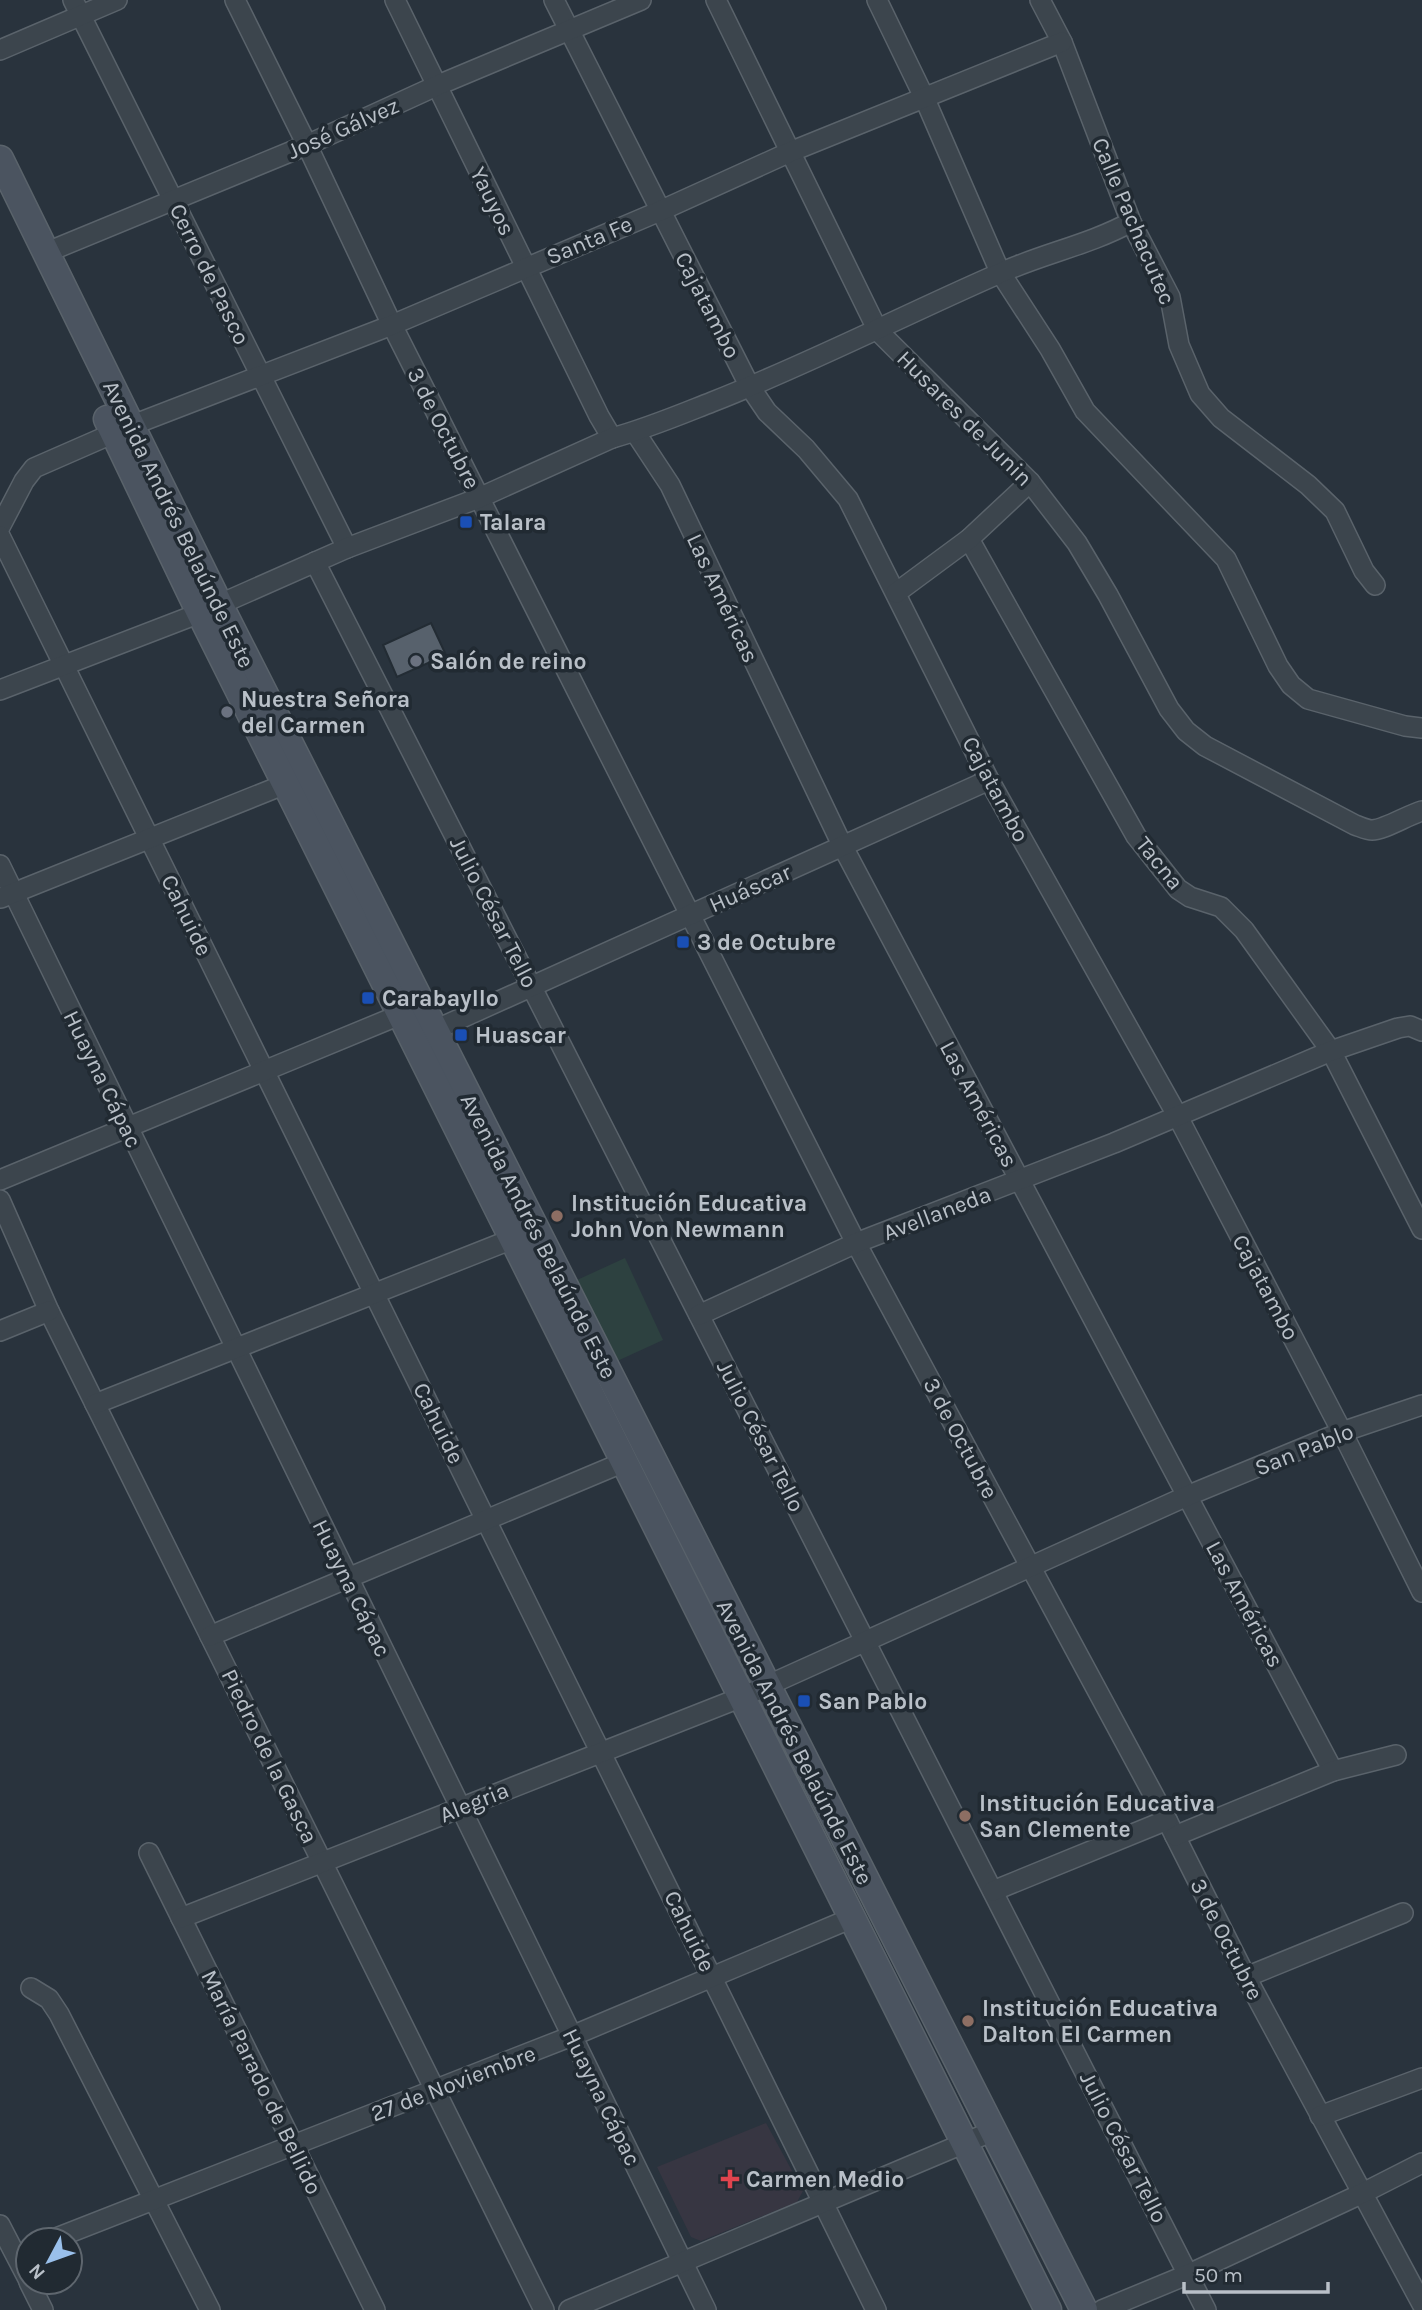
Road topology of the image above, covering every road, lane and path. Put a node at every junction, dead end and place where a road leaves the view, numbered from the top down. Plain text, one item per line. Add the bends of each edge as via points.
1 (117, 0) edge
2 (235, 0) edge
3 (395, 0) edge
4 (554, 0) edge
5 (641, 0) edge
6 (716, 0) edge
7 (877, 0) edge
8 (1040, 0) edge
9 (77, 8) edge
10 (568, 30) junction
11 (1062, 42) junction
12 (0, 50) edge
13 (436, 86) junction
14 (924, 97) junction
15 (307, 145) junction
16 (790, 152) junction
17 (0, 159) edge
18 (0, 200) edge
19 (173, 201) junction
20 (660, 211) junction
21 (1131, 222) junction
22 (45, 253) junction
23 (526, 267) junction
24 (1000, 272) junction
25 (392, 325) junction
26 (878, 331) junction
27 (260, 377) junction
28 (750, 387) junction
29 (122, 430) junction
30 (635, 432) junction
31 (612, 438) junction
32 (1030, 482) junction
33 (480, 498) junction
34 (0, 527) edge
35 (0, 536) edge
36 (969, 539) junction
37 (347, 548) junction
38 (315, 562) junction
39 (1375, 585) dead end
40 (896, 593) junction
41 (210, 609) junction
42 (64, 666) junction
43 (0, 690) edge
44 (1422, 728) edge
45 (296, 780) junction
46 (989, 780) junction
47 (1422, 811) edge
48 (149, 838) junction
49 (843, 847) junction
50 (0, 865) edge
51 (6, 896) edge
52 (692, 915) junction
53 (532, 986) junction
54 (402, 1014) junction
55 (435, 1030) junction
56 (1422, 1031) edge
57 (1331, 1051) junction
58 (265, 1070) junction
59 (1177, 1115) junction
60 (127, 1127) junction
61 (0, 1180) edge
62 (1020, 1181) junction
63 (0, 1200) edge
64 (1422, 1229) edge
65 (524, 1234) junction
66 (856, 1243) junction
67 (375, 1294) junction
68 (49, 1311) junction
69 (699, 1315) junction
70 (0, 1331) edge
71 (235, 1349) junction
72 (95, 1404) junction
73 (1422, 1405) edge
74 (1342, 1432) junction
75 (624, 1462) junction
76 (1187, 1496) junction
77 (487, 1520) junction
78 (1030, 1566) junction
79 (347, 1578) junction
80 (1422, 1592) edge
81 (210, 1636) junction
82 (866, 1641) junction
83 (767, 1685) junction
84 (741, 1697) junction
85 (602, 1752) junction
86 (1396, 1755) dead end
87 (1333, 1771) junction
88 (460, 1807) junction
89 (1171, 1828) junction
90 (149, 1853) dead end
91 (322, 1862) junction
92 (993, 1891) junction
93 (1403, 1913) dead end
94 (181, 1918) junction
95 (852, 1918) junction
96 (712, 1976) junction
97 (1246, 1977) junction
98 (31, 1988) dead end
99 (572, 2036) junction
100 (1422, 2078) edge
101 (435, 2090) junction
102 (1320, 2116) junction
103 (993, 2131) junction
104 (965, 2144) junction
105 (294, 2145) junction
106 (1422, 2163) edge
107 (1363, 2193) junction
108 (154, 2199) junction
109 (824, 2204) junction
110 (0, 2225) edge
111 (84, 2227) edge
112 (14, 2255) edge
113 (682, 2263) junction
114 (1189, 2274) junction
115 (1422, 2304) edge
116 (210, 2310) edge
117 (375, 2310) edge
118 (544, 2310) edge
119 (569, 2310) edge
120 (705, 2310) edge
121 (877, 2310) edge
122 (1048, 2310) edge
123 (1084, 2310) edge
124 (1101, 2310) edge
125 (1206, 2310) edge

1 - 9 street
2 - 15 street, 3 de Octubre
3 - 13 street, Yauyos
4 - 10 street, Cajatambo
5 - 10 street, José Gálvez
6 - 16 street, Husares de Junin
7 - 14 street
8 - 11 street, Calle Pachacutec
9 - 12 street
9 - 19 street, Cerro de Pasco
10 - 13 street, José Gálvez
10 - 20 street, Cajatambo
11 - 14 street, Santa Fe
11 - 21 street, Calle Pachacutec
13 - 15 street, José Gálvez
13 - 23 street, Yauyos
14 - 16 street, Santa Fe
14 - 24 street
15 - 19 street, José Gálvez
15 - 25 street, 3 de Octubre
16 - 20 street, Santa Fe
16 - 26 street, Husares de Junin
17 - 22 street, Avenida Andrés Belaúnde Este
18 - 29 street, Avenida Andrés Belaúnde Este
19 - 22 street, José Gálvez
19 - 27 street, Cerro de Pasco
20 - 23 street, Santa Fe
20 - 28 street, Cajatambo
21 - 24 street
21 - 39 street, Calle Pachacutec via 1170,297 1179,345 1200,394 1221,418 1335,511
22 - 29 street, Avenida Andrés Belaúnde Este
23 - 25 street, Santa Fe
23 - 31 street, Yauyos
24 - 26 street
24 - 44 street via 1085,411 1226,559 1291,684 1308,699
25 - 27 street, Santa Fe
25 - 33 street, 3 de Octubre
26 - 28 street
26 - 32 street, Husares de Junin
27 - 29 street, Santa Fe
27 - 37 street, Cerro de Pasco
28 - 30 street
28 - 40 street, Cajatambo via 767,412 843,491
29 - 34 street, Santa Fe via 34,468
29 - 41 street, Avenida Andrés Belaúnde Este
30 - 31 street
30 - 49 street, Las Américas via 670,485
31 - 33 street
32 - 36 street
32 - 47 street, Husares de Junin via 1077,543 1169,709 1186,731 1205,746 1355,825 1371,830
33 - 37 street
33 - 52 street, 3 de Octubre
35 - 42 street, Cahuide
36 - 40 street
36 - 57 street, Tacna via 1136,836 1178,889 1221,907 1244,930
37 - 38 street
38 - 41 street
38 - 53 street, Julio César Tello
40 - 46 street, Cajatambo
41 - 42 street
41 - 45 street, Avenida Andrés Belaúnde Este
42 - 43 street
42 - 48 street, Cahuide
45 - 48 street
45 - 54 street, Avenida Andrés Belaúnde Este
45 - 55 street, Avenida Andrés Belaúnde Este
46 - 49 street, Huáscar
46 - 59 street, Cajatambo
48 - 51 street
48 - 58 street, Cahuide
49 - 52 street, Huáscar
49 - 62 street, Las Américas
50 - 51 street, Huayna Cápac
51 - 60 street, Huayna Cápac
52 - 53 street, Huáscar
52 - 66 street, 3 de Octubre
53 - 55 street, Huáscar
53 - 69 street, Julio César Tello
54 - 58 street
54 - 65 street, Avenida Andrés Belaúnde Este
55 - 65 street, Avenida Andrés Belaúnde Este
56 - 57 street, Avellaneda via 1398,1028
57 - 59 street, Avellaneda
57 - 64 street, Tacna
58 - 60 street
58 - 67 street, Cahuide
59 - 62 street, Avellaneda
59 - 74 street, Cajatambo
60 - 61 street
60 - 71 street, Huayna Cápac
62 - 66 street, Avellaneda
62 - 76 street, Las Américas
63 - 68 street, Piedro de la Gasca
65 - 67 street
65 - 75 street, Avenida Andrés Belaúnde Este
65 - 83 street, Avenida Andrés Belaúnde Este
66 - 69 street, Avellaneda
66 - 78 street, 3 de Octubre
67 - 71 street
67 - 77 street, Cahuide
68 - 70 street
68 - 72 street, Piedro de la Gasca
69 - 82 street, Julio César Tello
71 - 72 street
71 - 79 street, Huayna Cápac
72 - 81 street, Piedro de la Gasca
73 - 74 street, San Pablo
74 - 76 street, San Pablo
74 - 80 street, Cajatambo
75 - 77 street
75 - 84 street, Avenida Andrés Belaúnde Este
76 - 78 street, San Pablo
76 - 87 street, Las Américas
77 - 79 street
77 - 85 street, Cahuide
78 - 82 street, San Pablo
78 - 89 street, 3 de Octubre
79 - 81 street
79 - 88 street, Huayna Cápac
81 - 91 street, Piedro de la Gasca
82 - 83 street, San Pablo
82 - 92 street, Julio César Tello
83 - 84 street, Alegria
83 - 103 street, Avenida Andrés Belaúnde Este
84 - 85 street, Alegria
84 - 95 street, Avenida Andrés Belaúnde Este
85 - 88 street, Alegria
85 - 96 street, Cahuide
86 - 87 street
87 - 89 street
88 - 91 street, Alegria
88 - 99 street, Huayna Cápac
89 - 92 street
89 - 97 street, 3 de Octubre
90 - 94 street, María Parado de Bellido
91 - 94 street, Alegria
91 - 101 street, Piedro de la Gasca
92 - 114 street, Julio César Tello
93 - 97 street
94 - 105 street, María Parado de Bellido
95 - 96 street, 27 de Noviembre
95 - 104 street, Avenida Andrés Belaúnde Este
96 - 99 street, 27 de Noviembre
96 - 109 street, Cahuide
97 - 102 street, 3 de Octubre
98 - 108 street via 49,1999 59,2014
99 - 101 street, 27 de Noviembre
99 - 113 street, Huayna Cápac
100 - 102 street
101 - 105 street, 27 de Noviembre
101 - 118 street, Piedro de la Gasca
102 - 107 street, 3 de Octubre
103 - 104 street
103 - 123 street, Avenida Andrés Belaúnde Este
104 - 109 street
104 - 122 street, Avenida Andrés Belaúnde Este
105 - 108 street, 27 de Noviembre
105 - 117 street, María Parado de Bellido
106 - 107 street
107 - 114 street
107 - 115 street, 3 de Octubre
108 - 111 street, 27 de Noviembre
108 - 116 street
109 - 113 street
109 - 121 street, Cahuide
110 - 112 street
113 - 119 street
113 - 120 street, Huayna Cápac
114 - 124 street
114 - 125 street, Julio César Tello

